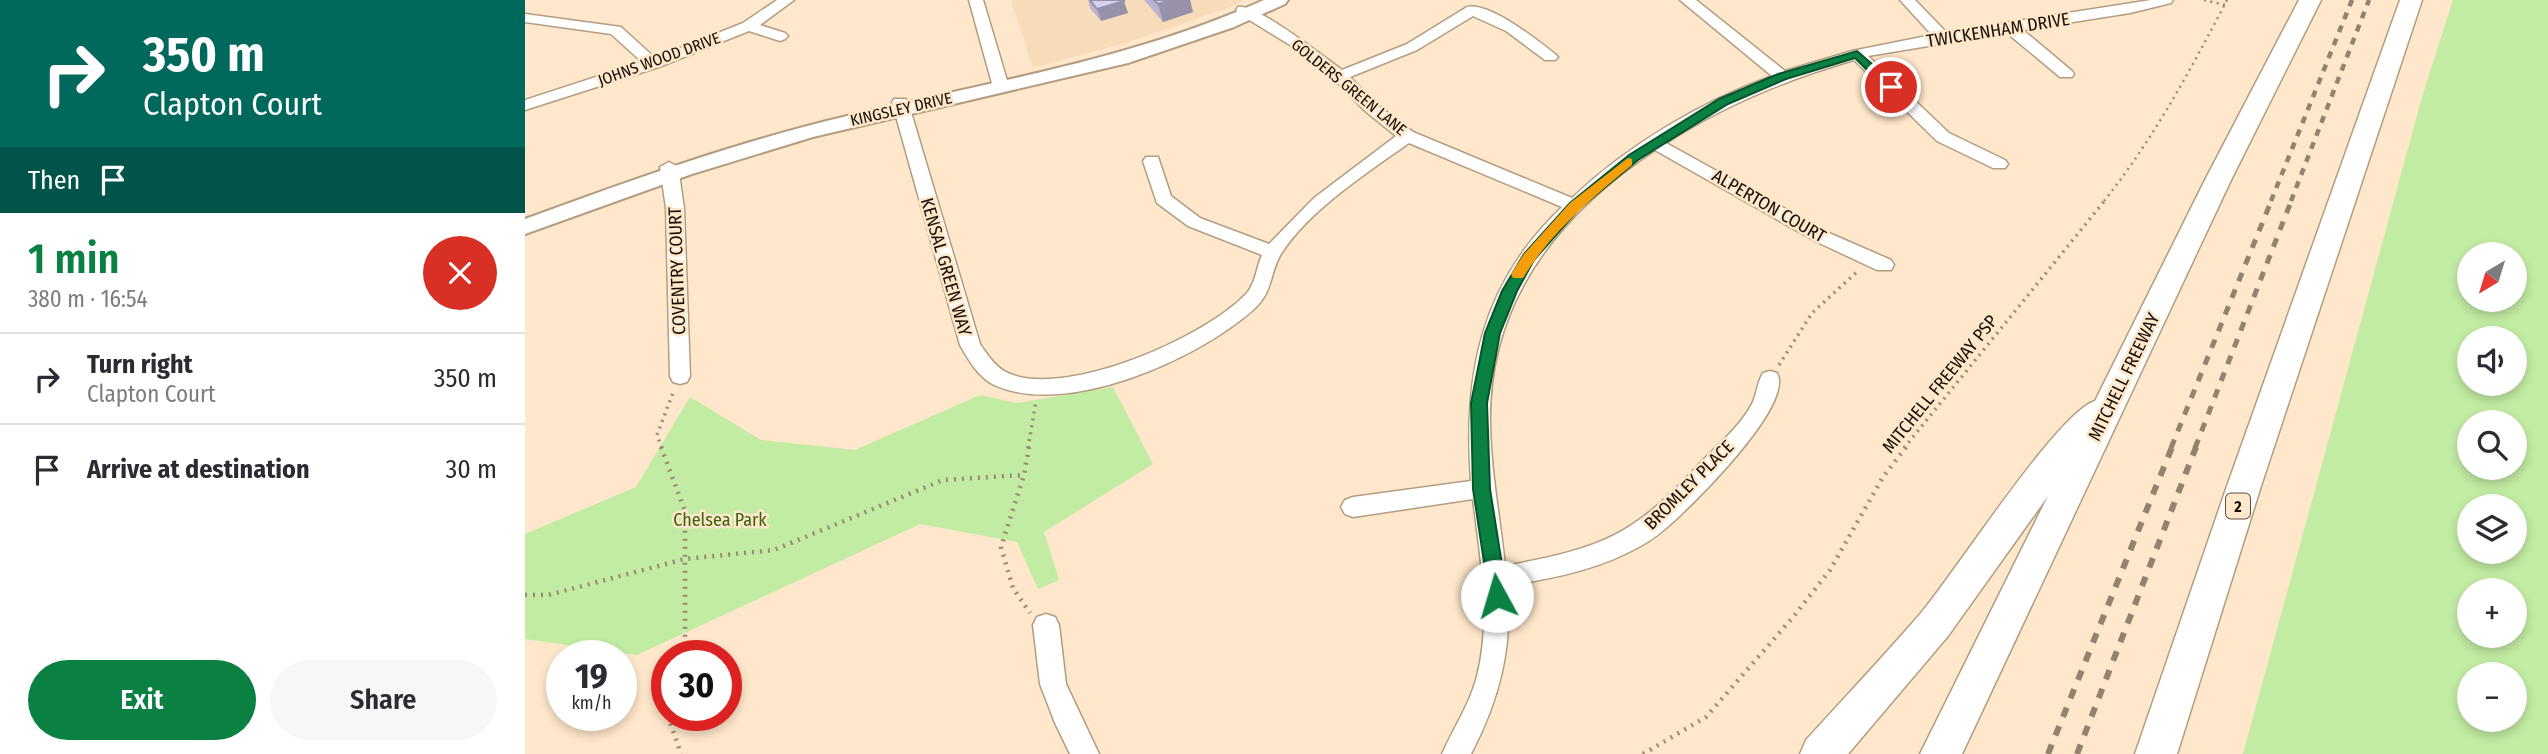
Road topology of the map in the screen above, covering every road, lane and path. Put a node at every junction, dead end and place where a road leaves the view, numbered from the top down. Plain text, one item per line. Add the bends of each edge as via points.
1 (787, 0) edge
2 (977, 0) edge
3 (991, 0) edge
4 (1279, 0) edge
5 (1687, 0) edge
6 (1907, 0) edge
7 (2080, 0) edge
8 (2166, 0) edge
9 (2204, 0) edge
10 (2310, 0) edge
11 (2411, 0) edge
12 (2226, 3) edge
13 (1252, 8) edge
14 (2099, 14) junction
15 (525, 18) edge
16 (748, 26) junction
17 (2014, 30) junction
18 (780, 36) dead end
19 (1943, 38) junction
20 (1857, 54) junction
21 (1550, 57) dead end
22 (653, 64) junction
23 (2066, 74) dead end
24 (1340, 76) junction
25 (1782, 77) junction
26 (1007, 81) junction
27 (525, 105) edge
28 (900, 106) junction
29 (1407, 136) junction
30 (1655, 144) junction
31 (1152, 160) dead end
32 (1999, 164) dead end
33 (669, 171) junction
34 (1574, 206) junction
35 (525, 219) edge
36 (525, 227) edge
37 (1273, 252) junction
38 (1878, 262) joint
39 (680, 376) joint
40 (1770, 379) joint
41 (2123, 381) junction
42 (1040, 387) junction
43 (1024, 475) junction
44 (1481, 489) junction
45 (1353, 507) dead end
46 (685, 559) junction
47 (1496, 578) junction
48 (525, 596) edge
49 (1041, 624) joint
50 (685, 640) edge
51 (673, 731) edge
52 (2159, 748) edge
53 (681, 754) edge
54 (1085, 754) edge
55 (1456, 754) edge
56 (1643, 754) edge
57 (1821, 754) edge
58 (1941, 754) edge

1 - 16 street, JOHNS WOOD DRIVE
2 - 26 street
3 - 26 street
4 - 13 main road, KINGSLEY DRIVE
5 - 25 street
6 - 19 street
7 - 14 street
8 - 14 street, TWICKENHAM DRIVE
9 - 12 path
10 - 41 highway, MITCHELL FREEWAY
11 - 52 highway, 2
12 - 56 path, MITCHELL FREEWAY PSP via 2186,78 2121,180 1882,477 1813,593 1712,712
13 - 24 street, GOLDERS GREEN LANE
13 - 26 main road, KINGSLEY DRIVE via 1133,57
14 - 17 street, TWICKENHAM DRIVE
15 - 22 street via 616,30
16 - 18 street
16 - 22 street, JOHNS WOOD DRIVE
17 - 19 street, TWICKENHAM DRIVE
17 - 23 street
19 - 20 street, TWICKENHAM DRIVE
20 - 25 street, TWICKENHAM DRIVE
20 - 32 street via 1943,136
21 - 24 street via 1511,28 1472,10 1412,47
22 - 27 street, JOHNS WOOD DRIVE
24 - 29 street, GOLDERS GREEN LANE
25 - 30 street, TWICKENHAM DRIVE via 1724,102
26 - 28 main road, KINGSLEY DRIVE
28 - 33 main road, KINGSLEY DRIVE
28 - 42 street, KENSAL GREEN WAY via 969,345 981,363 1002,380
29 - 34 street, GOLDERS GREEN LANE
29 - 37 street, KENSAL GREEN WAY via 1323,197
30 - 34 street, TWICKENHAM DRIVE
30 - 38 street, ALPERTON COURT via 1822,237
31 - 37 street via 1163,199 1194,222
33 - 35 main road, KINGSLEY DRIVE
33 - 36 main road, KINGSLEY DRIVE
33 - 39 street, COVENTRY COURT via 675,208
34 - 44 street, TWICKENHAM DRIVE via 1529,257 1492,333 1479,403
37 - 42 street, KENSAL GREEN WAY via 1259,292 1223,323 1168,354 1129,369 1075,384
38 - 40 path via 1812,313
39 - 46 path via 657,435 685,511
40 - 47 street, BROMLEY PLACE via 1769,393 1752,422 1674,506 1634,538 1584,560
41 - 57 highway via 2053,462 1935,624
41 - 58 highway, MITCHELL FREEWAY
42 - 43 path
43 - 46 path via 943,480 773,550
43 - 49 path via 1001,547 1013,588
44 - 45 street
44 - 47 street, TWICKENHAM DRIVE
46 - 48 path via 548,595
46 - 50 path
47 - 55 street, TWICKENHAM DRIVE via 1493,663 1478,713
49 - 54 street via 1053,684
51 - 53 path

